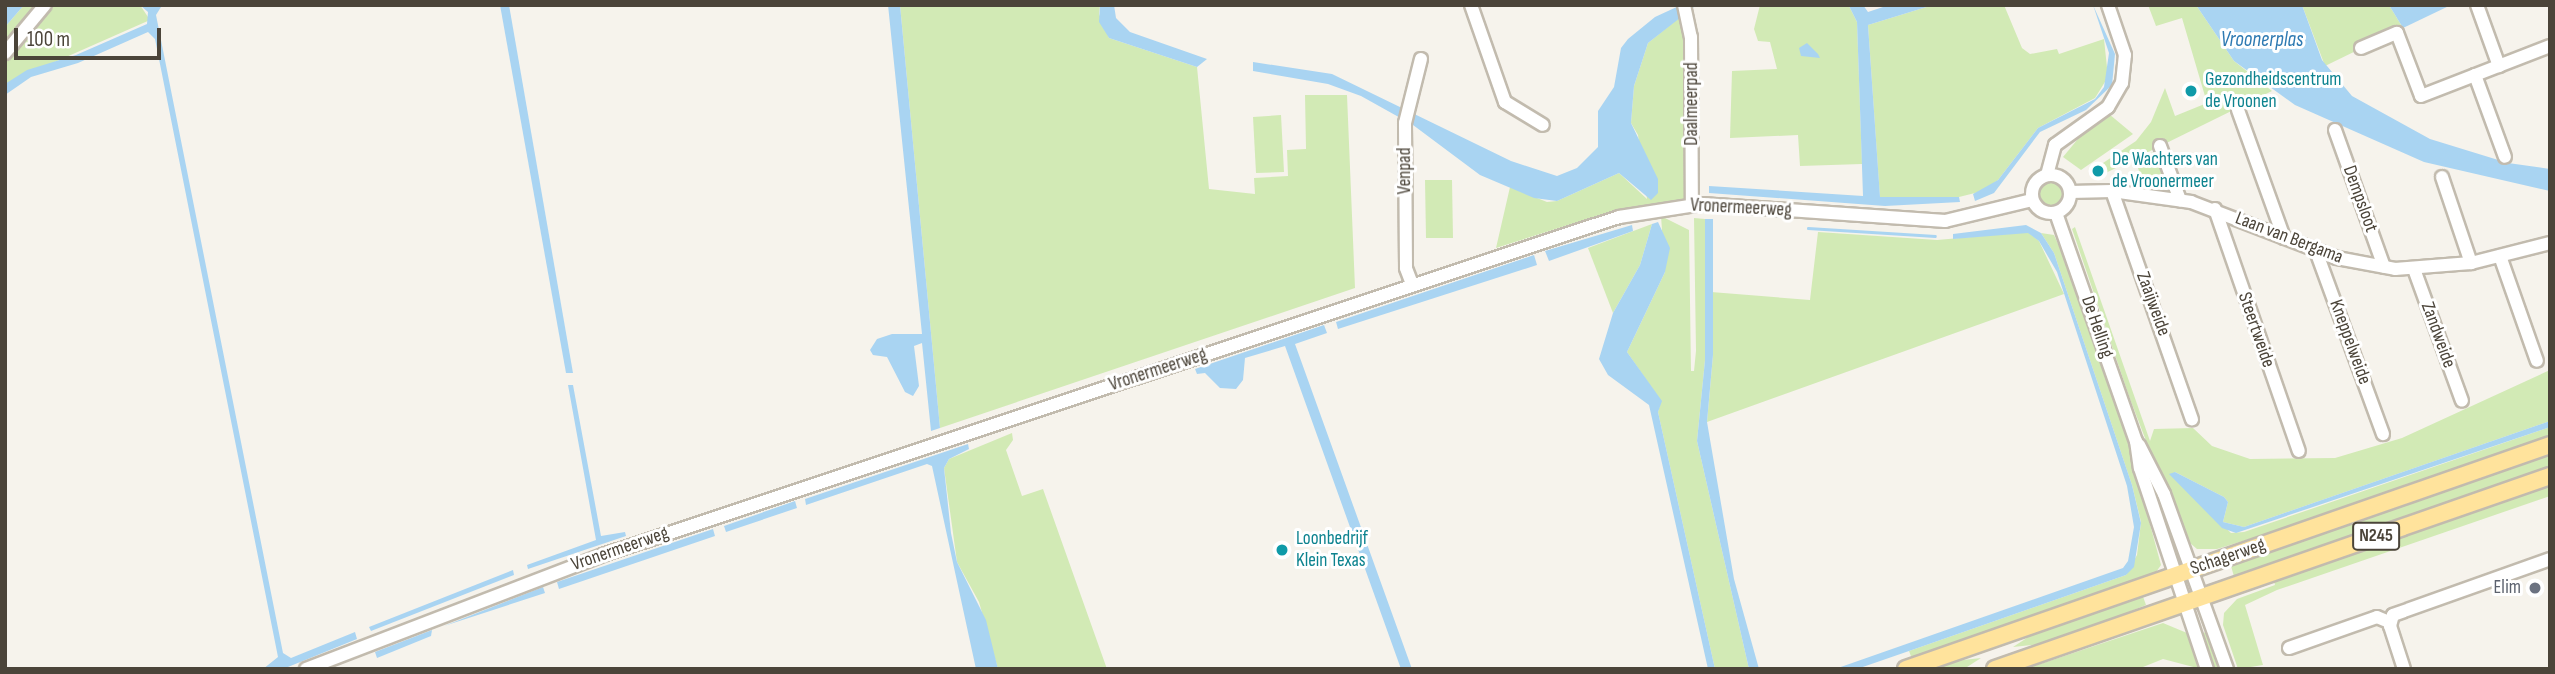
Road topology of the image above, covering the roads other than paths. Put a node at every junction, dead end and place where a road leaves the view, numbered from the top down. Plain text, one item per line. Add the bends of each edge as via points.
1 (45, 5) edge
2 (1471, 5) edge
3 (2108, 5) edge
4 (2477, 5) edge
5 (1686, 11) edge
6 (2550, 46) edge
7 (2361, 48) dead end
8 (5, 53) edge
9 (1421, 59) dead end
10 (2499, 66) junction
11 (2475, 75) junction
12 (2238, 110) dead end
13 (1543, 125) dead end
14 (2335, 130) dead end
15 (2160, 146) dead end
16 (2505, 157) dead end
17 (2047, 175) junction
18 (2442, 177) dead end
19 (2112, 191) junction
20 (2070, 192) junction
21 (2032, 200) junction
22 (2180, 200) junction
23 (1692, 204) junction
24 (2215, 209) junction
25 (2056, 213) junction
26 (2284, 238) junction
27 (2550, 243) edge
28 (2316, 251) junction
29 (2500, 256) junction
30 (2471, 263) junction
31 (2384, 267) junction
32 (2414, 269) junction
33 (1412, 284) junction
34 (2538, 361) dead end
35 (2462, 401) dead end
36 (2192, 419) dead end
37 (2383, 434) dead end
38 (2550, 445) edge
39 (2299, 451) dead end
40 (2550, 476) edge
41 (2550, 559) edge
42 (2183, 572) junction
43 (2202, 597) junction
44 (2185, 603) junction
45 (2389, 622) junction
46 (2289, 648) dead end
47 (306, 669) edge
48 (1906, 669) edge
49 (1995, 669) edge
50 (2207, 669) edge
51 (2227, 669) edge
52 (2404, 669) edge

1 - 8 street
2 - 13 street via 1505,102
3 - 17 street via 2125,55 2122,83 2108,107 2055,145
4 - 10 street
5 - 23 street, Daalmeerpad via 1691,37
6 - 10 street
7 - 11 street via 2397,33 2421,96
9 - 33 street, Venpad via 1407,117 1406,268
10 - 11 street
11 - 16 street
12 - 26 street
14 - 31 street, Dempsloot
15 - 22 street
17 - 20 street via 2062,179
17 - 21 street via 2034,184
18 - 30 street
19 - 20 street, Laan van Bergama
19 - 22 street, Laan van Bergama
19 - 36 street, Zaaijweide
20 - 25 street via 2067,205
21 - 23 street, Vronermeerweg via 1985,215 1931,221
21 - 25 street via 2039,210
22 - 24 street, Laan van Bergama
23 - 33 street, Vronermeerweg via 1619,217
24 - 26 street, Laan van Bergama
24 - 39 street, Steertweide
25 - 42 street, De Helling via 2136,441 2140,468
26 - 28 street, Laan van Bergama
27 - 29 street, Laan van Bergama
28 - 31 street, Laan van Bergama
28 - 37 street, Kneppelweide
29 - 30 street, Laan van Bergama
29 - 34 street
30 - 32 street, Laan van Bergama
31 - 32 street, Laan van Bergama
32 - 35 street, Zandweide
33 - 47 street, Vronermeerweg via 603,555
38 - 42 main road, Schagerweg / N245
40 - 43 main road, Schagerweg / N245
41 - 45 street via 2393,615
42 - 43 street
42 - 44 street
42 - 48 main road, Schagerweg / N245
43 - 44 main road, Schagerweg / N245
43 - 51 street
44 - 49 main road, Schagerweg / N245
44 - 50 street
45 - 46 street via 2377,617
45 - 52 street

